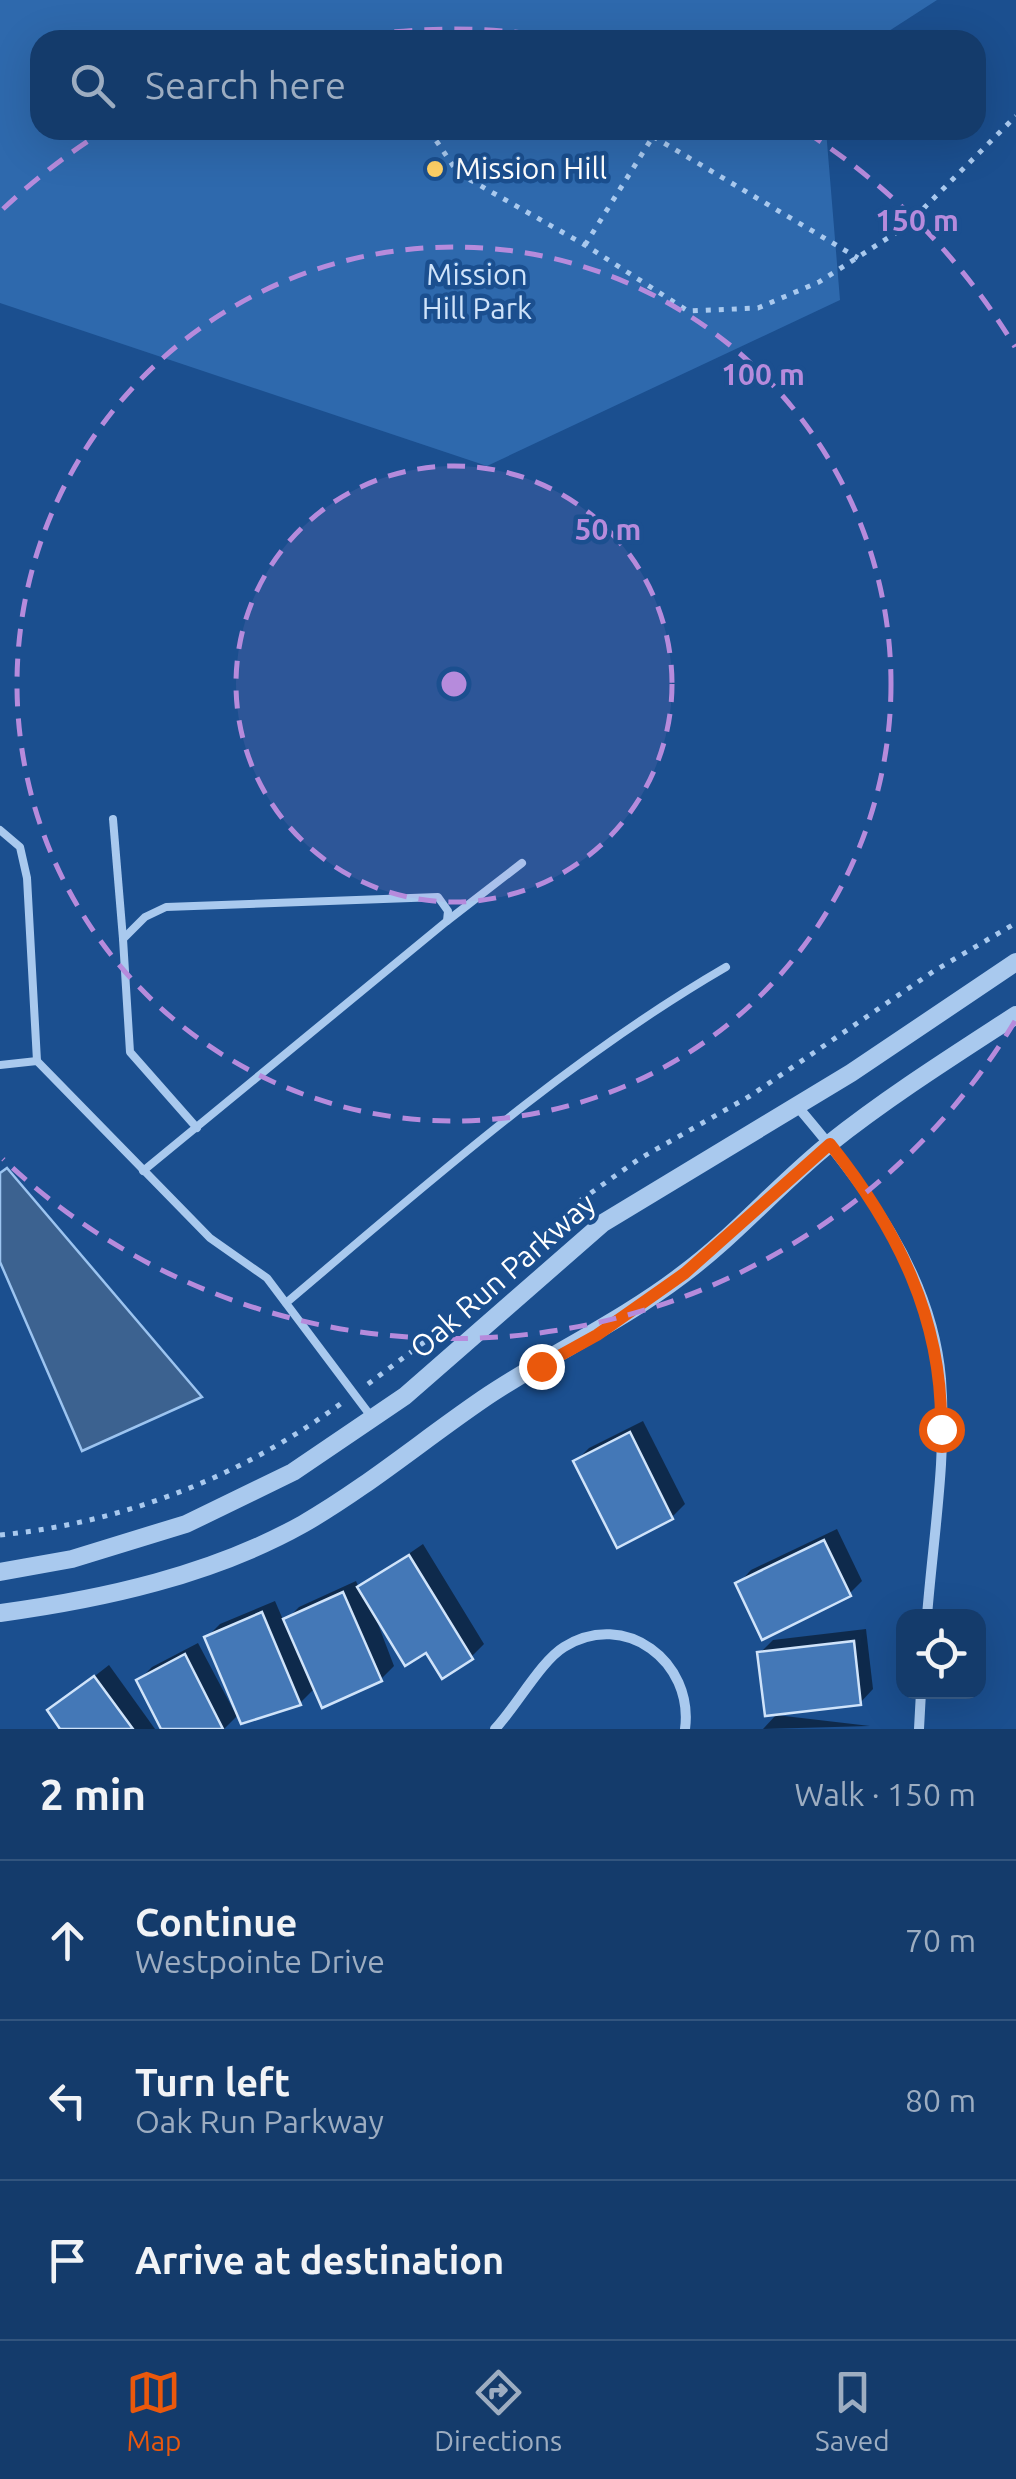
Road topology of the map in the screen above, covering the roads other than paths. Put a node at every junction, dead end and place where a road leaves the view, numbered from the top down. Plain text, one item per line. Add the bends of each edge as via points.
1 (113, 819) dead end
2 (0, 830) edge
3 (522, 863) dead end
4 (448, 921) junction
5 (122, 939) junction
6 (1016, 962) edge
7 (726, 967) dead end
8 (1016, 1015) edge
9 (37, 1061) junction
10 (0, 1065) edge
11 (798, 1106) junction
12 (197, 1128) junction
13 (830, 1144) junction
14 (143, 1171) junction
15 (286, 1304) junction
16 (373, 1419) junction
17 (0, 1572) edge
18 (928, 1609) edge
19 (0, 1613) edge
20 (921, 1699) edge
21 (494, 1729) edge
22 (685, 1729) edge
23 (918, 1729) edge

1 - 5 lane
2 - 9 lane via 20,847 27,878
3 - 4 lane
4 - 5 lane via 438,897 166,908 145,916
4 - 12 lane
5 - 12 lane via 130,1052
6 - 11 street, Oak Run Parkway
7 - 15 lane via 654,1009 479,1140
8 - 13 street
9 - 10 lane
9 - 14 lane
11 - 13 street
11 - 16 street, Oak Run Parkway via 603,1223
12 - 14 lane
13 - 18 street via 908,1263 935,1343 941,1429
13 - 19 street via 685,1273 597,1335 488,1396 301,1525 182,1574 75,1603
14 - 15 lane via 210,1238 267,1278
15 - 16 lane
16 - 17 street, Oak Run Parkway via 293,1472 186,1524 72,1560
20 - 23 street
21 - 22 street via 561,1649 599,1634 640,1640 665,1659 682,1685

